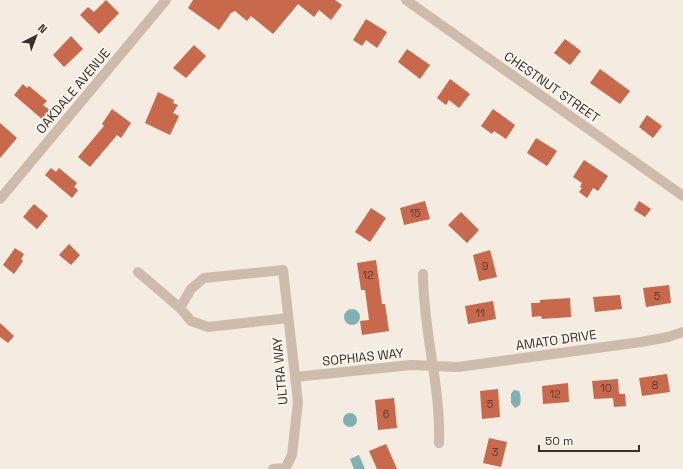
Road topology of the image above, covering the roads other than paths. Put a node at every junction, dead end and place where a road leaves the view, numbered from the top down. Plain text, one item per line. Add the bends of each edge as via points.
1 (166, 0) edge
2 (406, 0) edge
3 (683, 196) edge
4 (0, 199) edge
5 (138, 272) dead end
6 (423, 274) dead end
7 (180, 308) junction
8 (288, 318) junction
9 (683, 332) edge
10 (432, 366) junction
11 (295, 377) junction
12 (439, 443) dead end
13 (273, 469) edge
14 (285, 469) edge

1 - 4 street, OAKDALE AVENUE
2 - 3 street, CHESTNUT STREET
5 - 7 street
6 - 10 street
7 - 8 street via 191,321 208,327
7 - 8 street, ULTRA WAY via 191,289 204,278 283,270
8 - 11 street, ULTRA WAY
9 - 10 street, AMATO DRIVE via 641,342 465,366
10 - 11 street, SOPHIAS WAY via 411,365
10 - 12 street via 438,409
11 - 14 street, ULTRA WAY via 298,402 293,448
13 - 14 street

